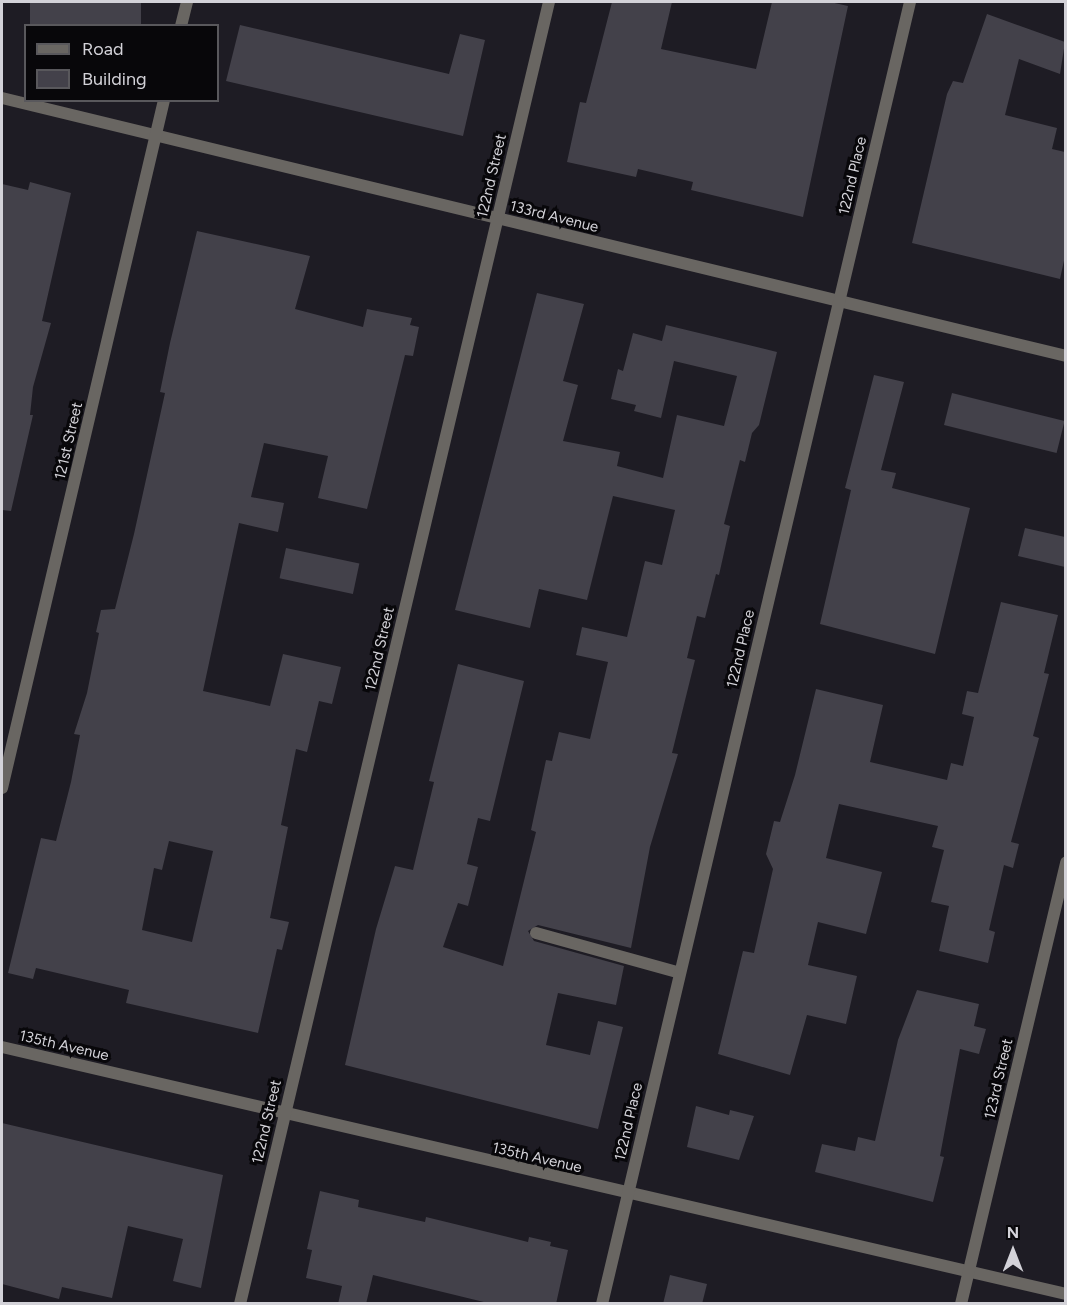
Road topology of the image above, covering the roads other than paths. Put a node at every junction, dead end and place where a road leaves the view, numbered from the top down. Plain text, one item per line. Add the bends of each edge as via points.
1 (187, 2) edge
2 (549, 2) edge
3 (910, 2) edge
4 (182, 24) edge
5 (2, 99) edge
6 (164, 102) edge
7 (156, 136) junction
8 (497, 219) junction
9 (839, 301) junction
10 (1065, 356) edge
11 (2, 788) edge
12 (1065, 862) edge
13 (536, 933) dead end
14 (680, 973) junction
15 (2, 1047) edge
16 (285, 1114) junction
17 (627, 1195) junction
18 (969, 1270) junction
19 (1065, 1294) edge
20 (240, 1304) edge
21 (602, 1304) edge
22 (961, 1304) edge

1 - 4 street
2 - 8 street, 122nd Street
3 - 9 street, 122nd Place
5 - 7 street, 133rd Avenue
6 - 7 street, 121st Street
7 - 8 street, 133rd Avenue
7 - 11 street, 121st Street
8 - 9 street, 133rd Avenue
8 - 16 street, 122nd Street
9 - 10 street, 133rd Avenue
9 - 14 street, 122nd Place
12 - 18 street, 123rd Street
13 - 14 street
14 - 17 street, 122nd Place
15 - 16 street, 135th Avenue
16 - 17 street, 135th Avenue
16 - 20 street, 122nd Street
17 - 18 street, 135th Avenue
17 - 21 street, 122nd Place
18 - 19 street, 135th Avenue
18 - 22 street, 123rd Street

